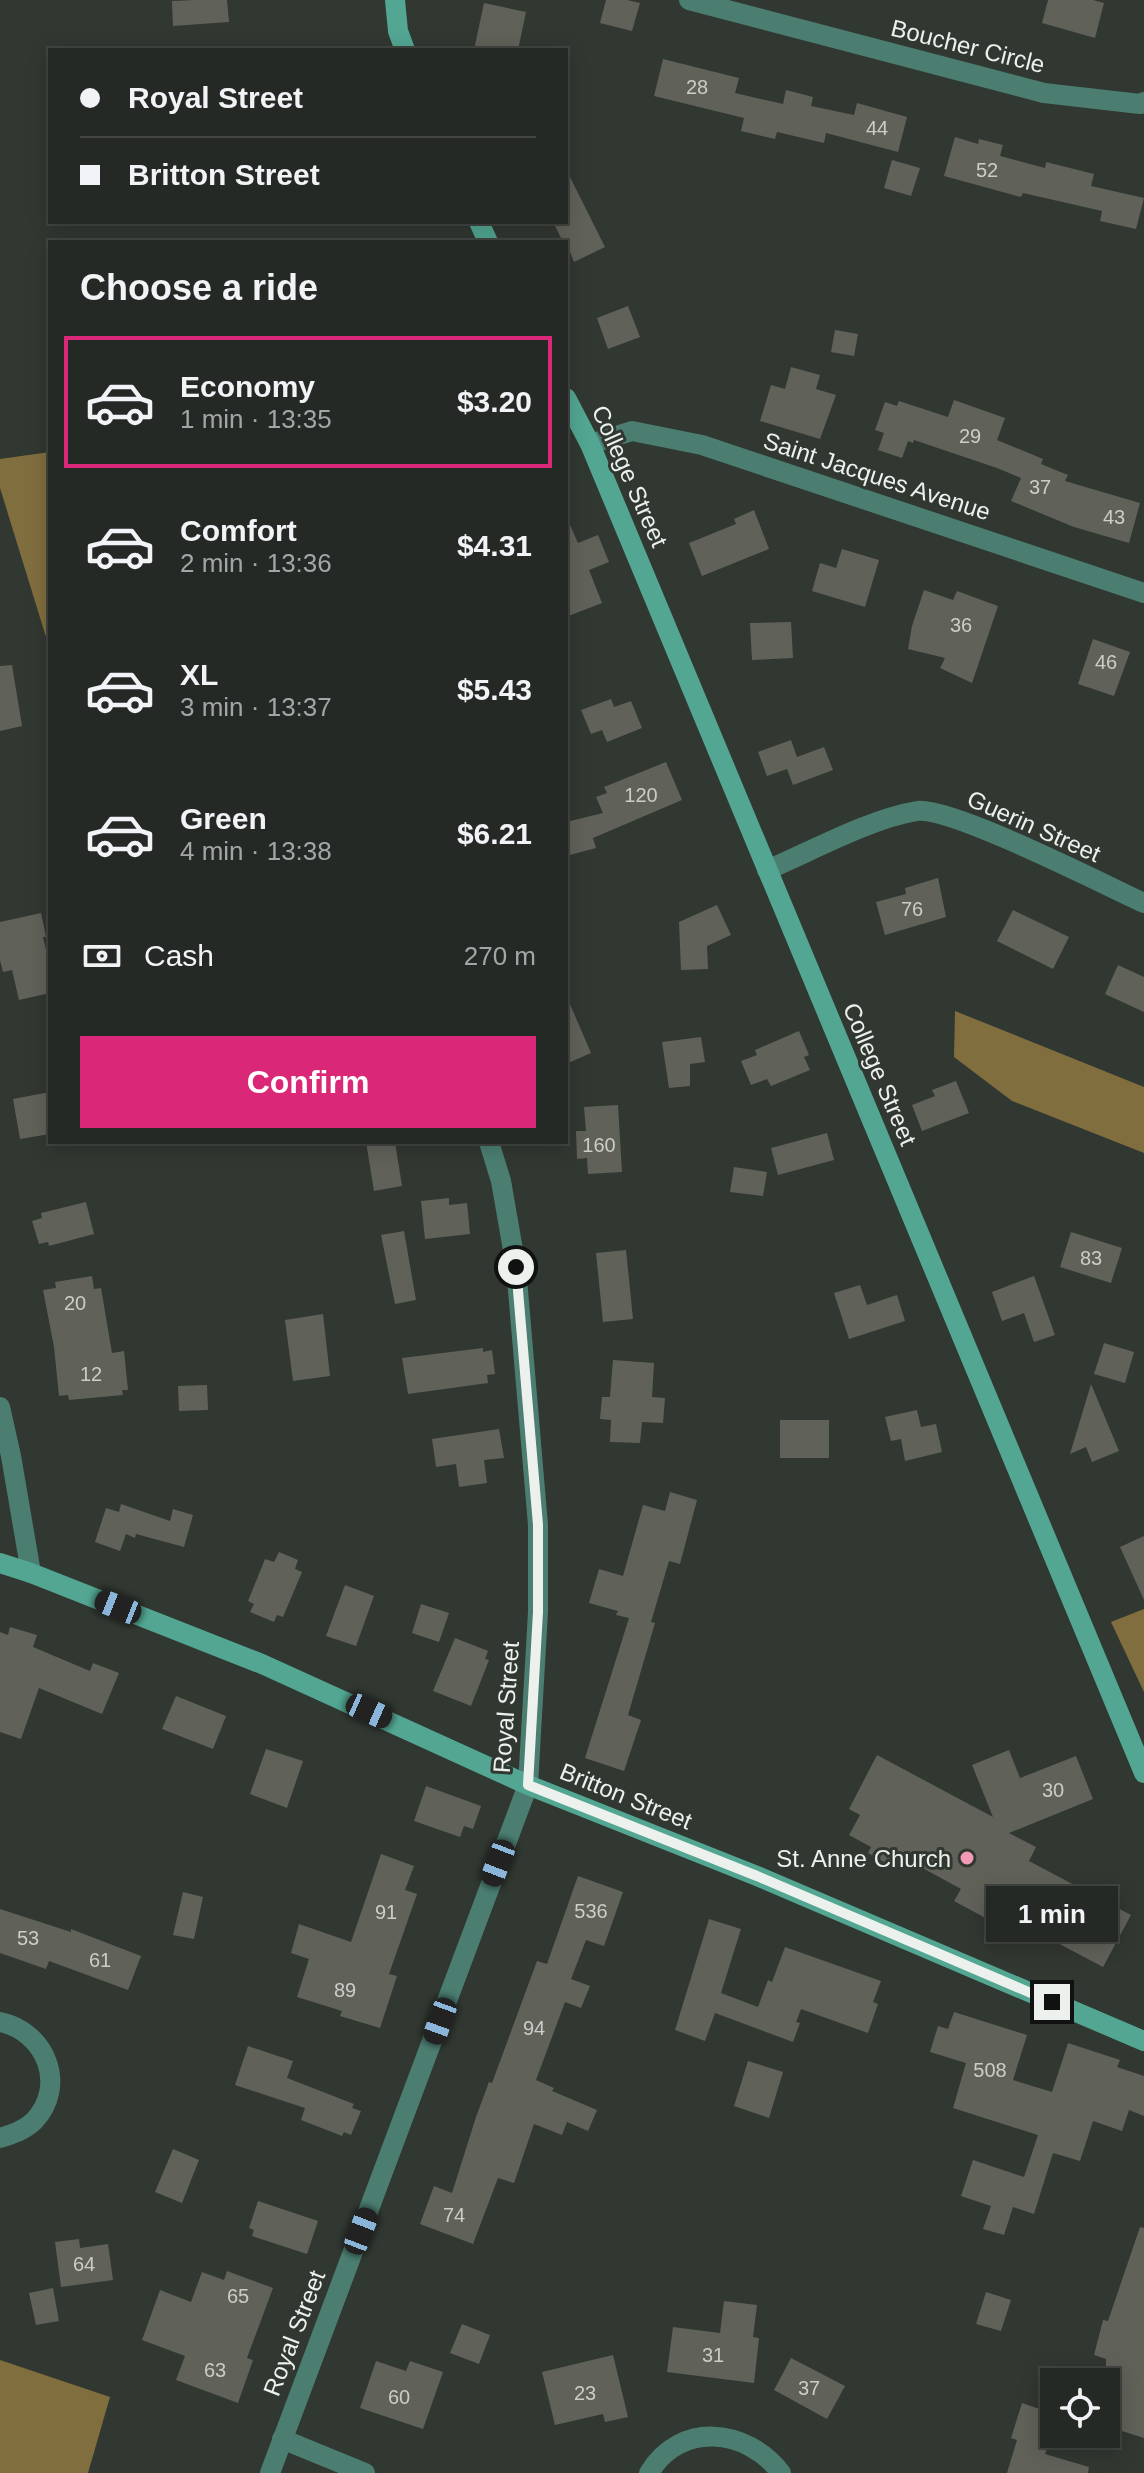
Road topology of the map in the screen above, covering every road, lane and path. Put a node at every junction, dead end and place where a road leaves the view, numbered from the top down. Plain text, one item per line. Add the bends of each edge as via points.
1 (395, 0) edge
2 (689, 0) edge
3 (404, 48) edge
4 (1144, 102) edge
5 (568, 402) edge
6 (590, 444) junction
7 (1144, 593) edge
8 (767, 870) junction
9 (1144, 903) edge
10 (490, 1144) edge
11 (0, 1407) edge
12 (0, 1563) edge
13 (31, 1573) junction
14 (1144, 1773) edge
15 (528, 1785) junction
16 (0, 2022) edge
17 (1144, 2041) edge
18 (0, 2138) edge
19 (282, 2439) junction
20 (270, 2473) edge
21 (365, 2473) edge
22 (649, 2473) edge
23 (781, 2473) edge

1 - 3 street
2 - 4 street, Boucher Circle via 1044,93
5 - 6 street, College Street
6 - 7 street, Saint Jacques Avenue via 632,431 702,445
6 - 8 street, College Street
8 - 9 street, Guerin Street via 920,810 965,821
8 - 14 street, College Street
10 - 15 street, Royal Street via 516,1267 538,1525
11 - 13 street
12 - 13 street, Britton Street
13 - 15 street, Britton Street via 262,1664
15 - 17 street, Britton Street
15 - 19 street, Royal Street
16 - 18 street via 29,2034 42,2049 50,2086 34,2121
19 - 20 street, Royal Street
19 - 21 street
22 - 23 street via 675,2447 719,2436 748,2444

